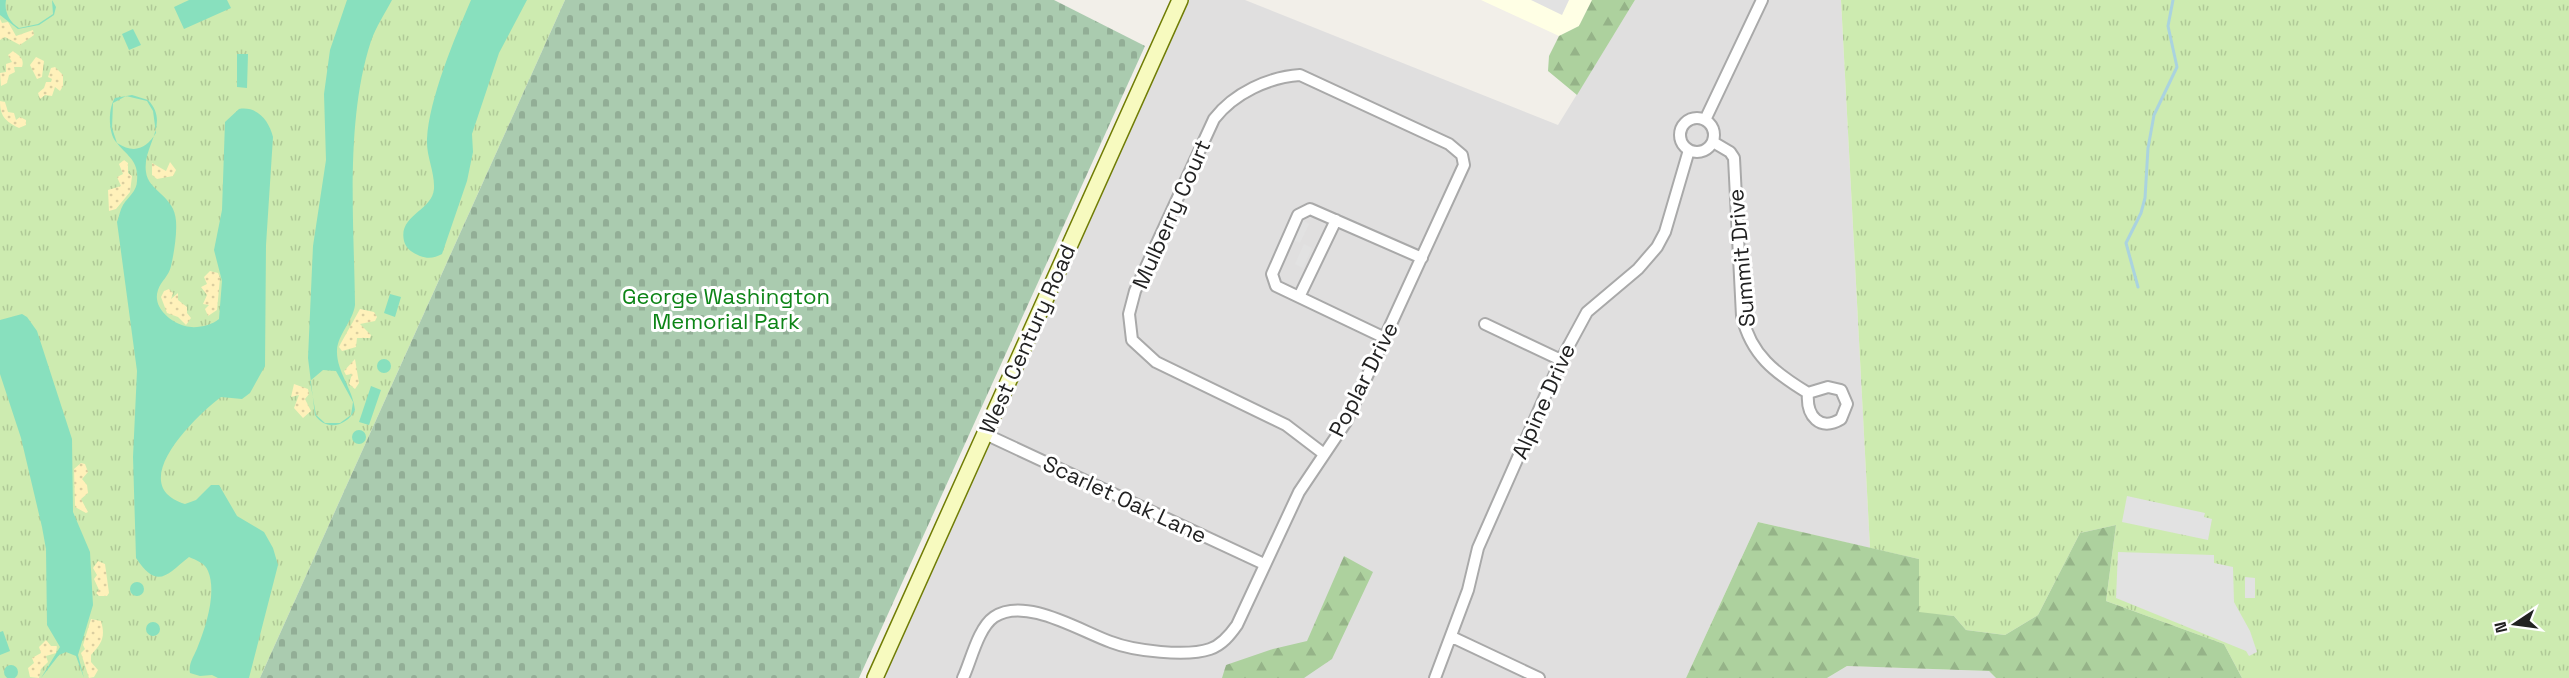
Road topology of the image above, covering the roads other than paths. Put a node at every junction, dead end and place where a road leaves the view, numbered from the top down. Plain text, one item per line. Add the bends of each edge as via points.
1 (1180, 0) edge
2 (1762, 0) edge
3 (1706, 120) junction
4 (1441, 141) joint
5 (1713, 142) junction
6 (1689, 150) junction
7 (1336, 220) junction
8 (1422, 258) junction
9 (1299, 297) junction
10 (1485, 324) dead end
11 (1385, 338) junction
12 (1560, 360) junction
13 (1808, 393) dead end
14 (985, 434) junction
15 (1324, 454) junction
16 (1264, 564) junction
17 (1452, 637) junction
18 (875, 678) edge
19 (963, 678) edge
20 (1435, 678) edge
21 (1539, 678) edge

1 - 14 main road, West Century Road
2 - 3 street
3 - 5 street via 1714,131
3 - 6 street via 1691,118 1682,124 1680,140
4 - 8 street, Poplar Drive via 1457,149 1464,165
4 - 15 street, Mulberry Court via 1300,75 1273,78 1231,102 1214,119 1135,291 1129,325 1132,339 1144,353 1286,425
5 - 6 street via 1703,151
5 - 13 street, Summit Drive via 1734,158 1746,331 1764,362
6 - 12 street, Alpine Drive via 1658,247 1587,312
7 - 8 street
7 - 9 street
7 - 9 street via 1310,209 1298,215 1272,274 1276,286
8 - 11 street, Poplar Drive
9 - 11 street
10 - 12 street
11 - 15 street, Poplar Drive via 1346,422
12 - 17 street, Alpine Drive via 1478,549
14 - 16 street, Scarlet Oak Lane
14 - 18 main road, West Century Road
15 - 16 street, Poplar Drive via 1299,492
16 - 19 street, Poplar Drive via 1237,625 1228,638 1210,649 1180,653 1113,643 1046,615 1005,611 992,618 983,632
17 - 20 street, Alpine Drive
17 - 21 street

